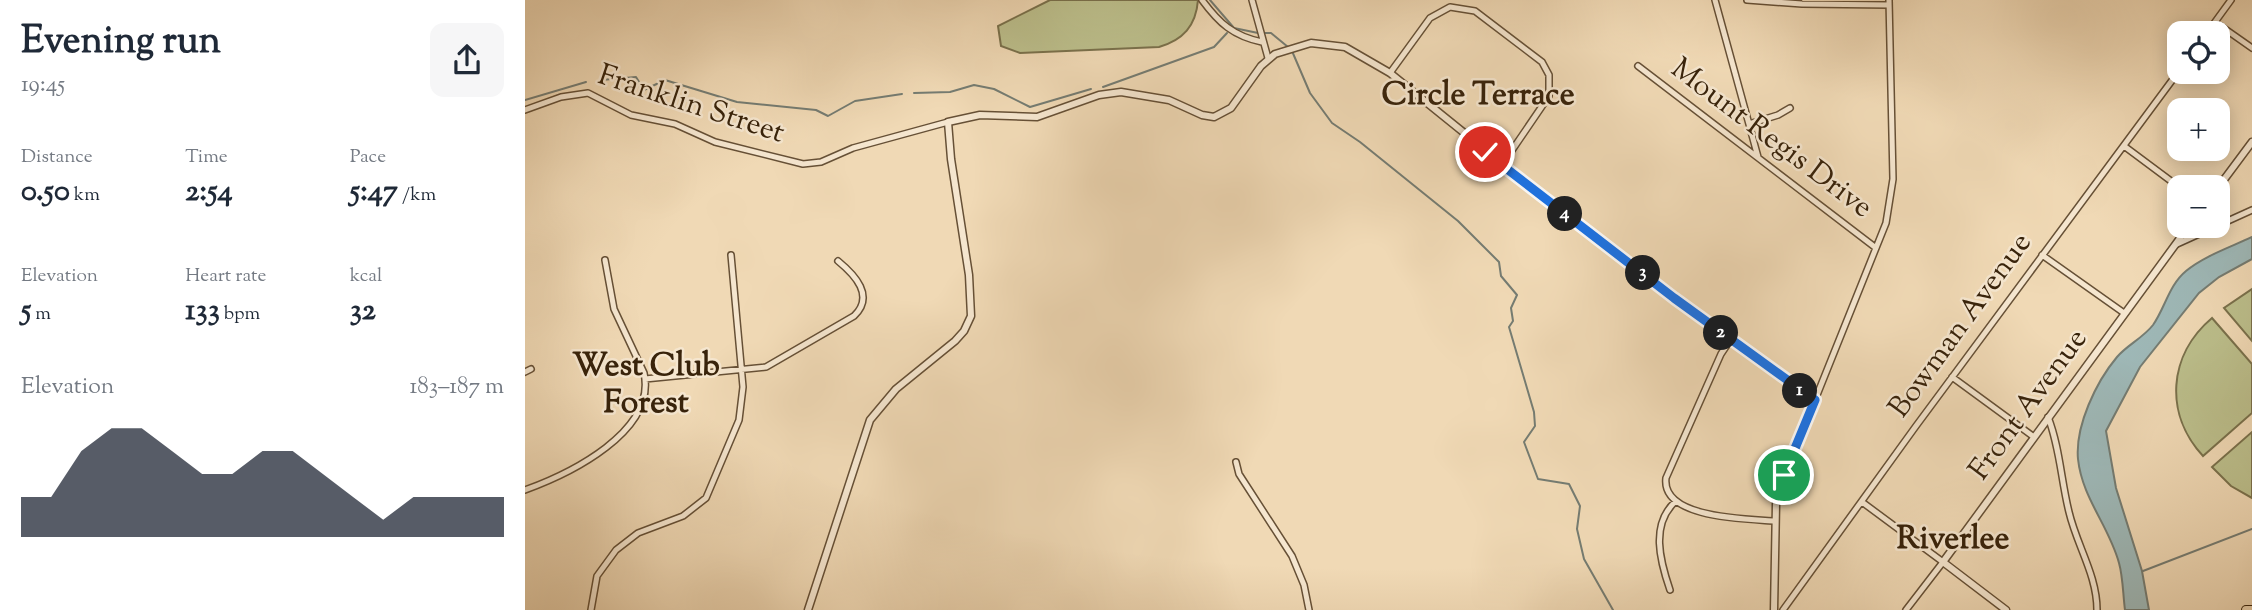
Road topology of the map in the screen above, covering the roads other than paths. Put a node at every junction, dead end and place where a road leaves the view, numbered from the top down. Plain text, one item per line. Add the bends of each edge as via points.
1 (1202, 0) edge
2 (1252, 0) edge
3 (1715, 0) edge
4 (1747, 0) edge
5 (2231, 0) edge
6 (1794, 2) edge
7 (1889, 2) edge
8 (2216, 21) edge
9 (2230, 33) edge
10 (1261, 40) junction
11 (2252, 48) edge
12 (1268, 58) junction
13 (1638, 66) dead end
14 (1390, 73) junction
15 (2169, 84) edge
16 (1790, 108) dead end
17 (525, 110) edge
18 (948, 122) junction
19 (1749, 124) junction
20 (2252, 142) edge
21 (2124, 146) junction
22 (1758, 158) junction
23 (1502, 165) junction
24 (2227, 175) edge
25 (2167, 178) edge
26 (2252, 211) edge
27 (2180, 238) edge
28 (2174, 245) junction
29 (1876, 248) junction
30 (731, 255) dead end
31 (2042, 255) junction
32 (605, 260) dead end
33 (838, 261) dead end
34 (2124, 313) junction
35 (1731, 340) junction
36 (741, 371) junction
37 (1952, 377) junction
38 (645, 379) junction
39 (1815, 400) junction
40 (2048, 418) junction
41 (2034, 437) junction
42 (1236, 462) dead end
43 (525, 490) edge
44 (1676, 500) junction
45 (1862, 502) junction
46 (1775, 521) junction
47 (1943, 562) junction
48 (1670, 590) dead end
49 (591, 610) edge
50 (808, 610) edge
51 (1309, 610) edge
52 (1774, 610) edge
53 (1783, 610) edge
54 (1906, 610) edge
55 (2006, 610) edge
56 (2097, 610) edge
57 (2246, 610) edge
58 (2252, 610) edge

1 - 10 street via 1228,30
2 - 10 street
3 - 19 street
4 - 6 street
5 - 8 street
6 - 7 street
7 - 29 street via 1893,180 1886,223
9 - 11 street
10 - 12 street
12 - 14 street, Franklin Street via 1286,49 1325,43 1345,47
12 - 18 street, Franklin Street via 1231,108 1214,117 1169,100 1122,92 1099,94 1037,117 980,115
13 - 22 street, Mount Regis Drive
14 - 23 street, Franklin Street
14 - 23 street via 1430,18 1442,9 1458,6 1479,13 1542,62 1549,75 1549,96
15 - 21 street, Bowman Avenue
16 - 19 street
17 - 18 street, Franklin Street via 588,93 631,114 675,124 715,142 803,164
18 - 50 street via 971,316 955,341 896,389 870,420
19 - 22 street
20 - 24 street
21 - 25 street
21 - 31 street, Bowman Avenue
22 - 29 street, Mount Regis Drive
23 - 35 street, Franklin Street
26 - 28 street
27 - 28 street, Front Avenue
28 - 34 street, Front Avenue
29 - 39 street
30 - 36 street
31 - 34 street
31 - 37 street, Bowman Avenue
32 - 38 street via 614,309
33 - 36 street via 859,282 863,295 858,313 774,364
34 - 40 street, Front Avenue
35 - 39 street, Franklin Street
35 - 44 street via 1667,478 1667,491
36 - 38 street
36 - 49 street via 739,420 706,498 683,516 638,533 616,550 597,576
37 - 41 street
37 - 45 street, Bowman Avenue
38 - 43 street via 635,416 615,442
39 - 46 street via 1781,483
40 - 41 street, Front Avenue
40 - 56 street via 2073,526 2092,575
41 - 47 street, Front Avenue
42 - 51 street via 1239,474 1292,556
44 - 46 street via 1708,514
44 - 48 street via 1665,513 1659,535
45 - 47 street
45 - 53 street, Bowman Avenue
46 - 52 street
47 - 54 street, Front Avenue
47 - 55 street
57 - 58 main road

